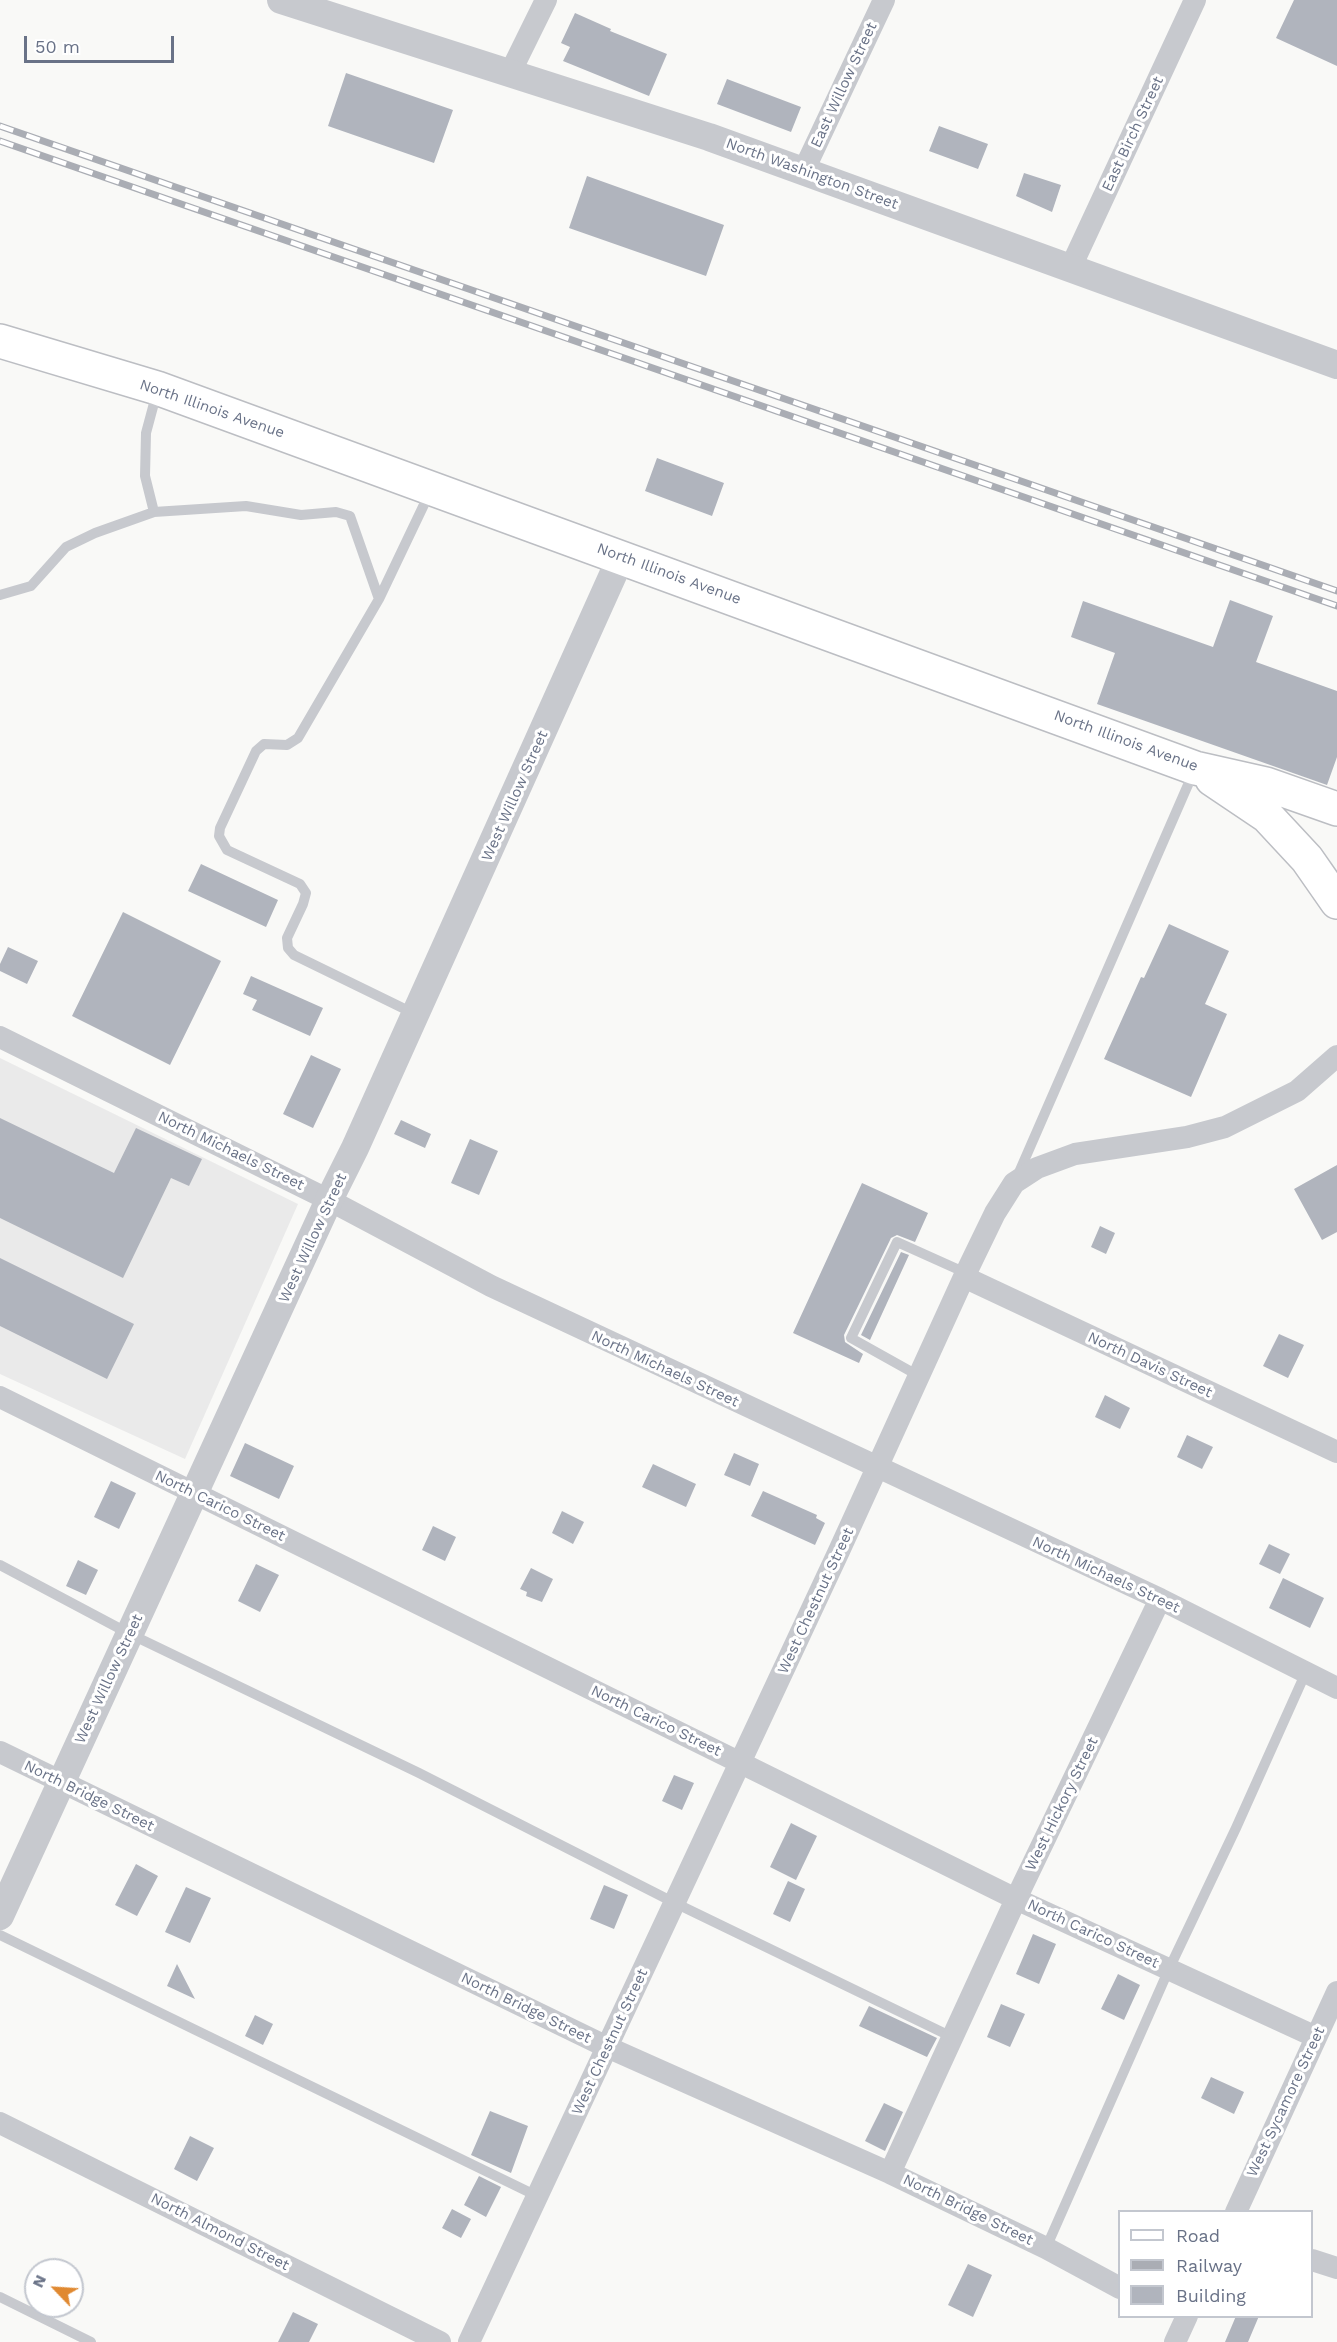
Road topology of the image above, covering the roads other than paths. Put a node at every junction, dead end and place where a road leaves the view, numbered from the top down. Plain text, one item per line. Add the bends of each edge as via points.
1 (281, 0) edge
2 (546, 0) edge
3 (884, 0) edge
4 (1195, 0) edge
5 (510, 73) junction
6 (804, 170) junction
7 (1070, 268) junction
8 (0, 342) edge
9 (1337, 365) edge
10 (158, 388) junction
11 (432, 487) junction
12 (154, 512) junction
13 (621, 557) junction
14 (0, 595) edge
15 (379, 599) junction
16 (1196, 768) junction
17 (1337, 809) edge
18 (1337, 902) edge
19 (416, 1015) junction
20 (0, 1037) edge
21 (1337, 1056) edge
22 (1014, 1183) junction
23 (329, 1200) junction
24 (965, 1275) junction
25 (919, 1376) junction
26 (0, 1397) edge
27 (1337, 1452) edge
28 (877, 1468) junction
29 (195, 1493) junction
30 (0, 1565) edge
31 (1160, 1599) junction
32 (130, 1634) junction
33 (1306, 1672) junction
34 (1337, 1688) edge
35 (0, 1752) edge
36 (741, 1763) junction
37 (62, 1783) junction
38 (1016, 1899) junction
39 (675, 1903) junction
40 (0, 1916) edge
41 (0, 1935) edge
42 (1169, 1969) junction
43 (1337, 1992) edge
44 (952, 2037) junction
45 (1316, 2037) junction
46 (607, 2047) junction
47 (0, 2123) edge
48 (890, 2173) junction
49 (537, 2196) junction
50 (1236, 2210) edge
51 (1046, 2248) junction
52 (1313, 2261) edge
53 (1337, 2268) edge
54 (1118, 2287) edge
55 (0, 2297) edge
56 (91, 2342) edge
57 (440, 2342) edge
58 (469, 2342) edge

1 - 5 street, North Washington Street
2 - 5 street
3 - 6 street, East Willow Street
4 - 7 street, East Birch Street
5 - 6 street, North Washington Street
6 - 7 street, North Washington Street
7 - 9 street, North Washington Street
8 - 10 main road, North Illinois Avenue
10 - 11 main road, North Illinois Avenue
10 - 12 lane via 146,433 145,476
11 - 13 main road, North Illinois Avenue
11 - 15 lane
12 - 14 lane via 66,547 31,586
12 - 15 lane via 246,506 301,515 345,513 354,522
13 - 16 main road, North Illinois Avenue
13 - 19 street, West Willow Street
15 - 19 lane via 298,738 287,745 264,744 256,751 219,836 227,850 300,885 306,893 287,938 294,955
16 - 17 main road, North Illinois Avenue via 1266,784
16 - 18 main road via 1267,816 1307,859
16 - 22 lane
19 - 23 street, West Willow Street
20 - 23 street, North Michaels Street
21 - 22 street, West Chestnut Street via 1297,1091 1225,1127 1187,1137 1075,1154 1037,1168
22 - 24 street, West Chestnut Street
23 - 28 street, North Michaels Street via 491,1286
23 - 29 street, West Willow Street
24 - 25 street, West Chestnut Street
24 - 25 lane via 897,1242 851,1338
24 - 27 street, North Davis Street
25 - 28 street, West Chestnut Street
26 - 29 street, North Carico Street
28 - 31 street, North Michaels Street
28 - 36 street, West Chestnut Street
29 - 32 street, West Willow Street
29 - 36 street, North Carico Street
30 - 32 lane
31 - 33 street, North Michaels Street
31 - 38 street, West Hickory Street
32 - 37 street, West Willow Street
32 - 39 lane via 419,1773
33 - 34 street, North Michaels Street
33 - 42 lane
35 - 37 street, North Bridge Street
36 - 38 street, North Carico Street
36 - 39 street, West Chestnut Street
37 - 40 street, West Willow Street
37 - 46 street, North Bridge Street
38 - 42 street, North Carico Street
38 - 44 street, West Hickory Street
39 - 44 lane
39 - 46 street, West Chestnut Street
41 - 49 lane
42 - 45 street, North Carico Street
42 - 51 lane
43 - 45 street, West Sycamore Street
44 - 48 street, West Hickory Street
45 - 50 street, West Sycamore Street
46 - 48 street, North Bridge Street
46 - 49 street, West Chestnut Street
47 - 57 street, North Almond Street
48 - 51 street, North Bridge Street
49 - 58 street, West Chestnut Street
51 - 54 street, North Bridge Street
52 - 53 street
55 - 56 lane

